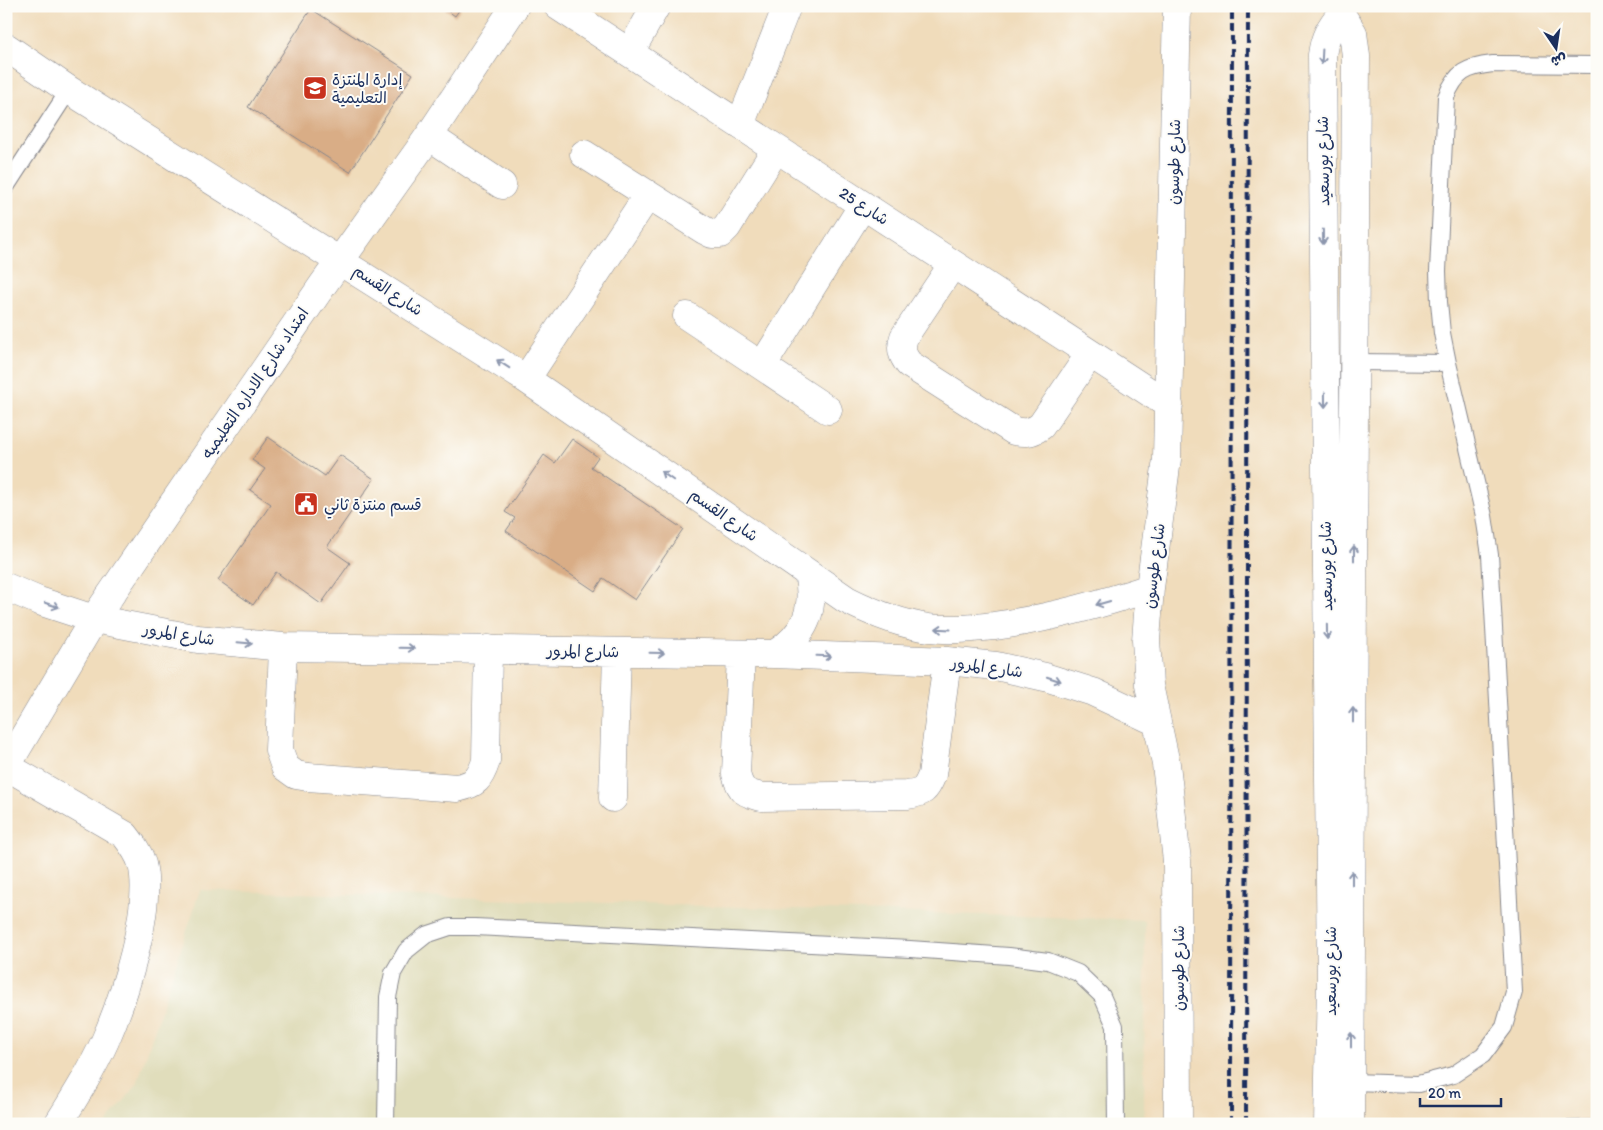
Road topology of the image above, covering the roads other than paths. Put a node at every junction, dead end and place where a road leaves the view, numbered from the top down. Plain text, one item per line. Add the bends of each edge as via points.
1 (515, 6) edge
2 (558, 6) edge
3 (656, 6) edge
4 (787, 6) edge
5 (1177, 6) edge
6 (1341, 10) edge
7 (6, 47) edge
8 (630, 52) junction
9 (1597, 65) edge
10 (69, 90) junction
11 (740, 125) junction
12 (429, 136) junction
13 (776, 149) junction
14 (584, 154) dead end
15 (502, 185) dead end
16 (6, 186) edge
17 (648, 195) junction
18 (863, 205) junction
19 (340, 260) junction
20 (953, 264) junction
21 (687, 316) dead end
22 (1090, 354) junction
23 (1356, 362) junction
24 (1448, 363) junction
25 (762, 366) junction
26 (526, 378) junction
27 (1169, 406) junction
28 (828, 410) dead end
29 (808, 573) junction
30 (6, 587) edge
31 (1150, 588) junction
32 (94, 619) junction
33 (283, 646) junction
34 (488, 649) junction
35 (617, 652) junction
36 (741, 654) junction
37 (775, 654) junction
38 (947, 661) junction
39 (1157, 722) junction
40 (6, 766) edge
41 (614, 798) dead end
42 (1339, 1082) junction
43 (58, 1124) edge
44 (386, 1124) edge
45 (1116, 1124) edge
46 (1178, 1124) edge
47 (1328, 1124) edge
48 (1350, 1124) edge

1 - 12 street, امتداد شارع الاداره التعليميه
2 - 8 street, شارع 25
3 - 8 street
4 - 11 street
5 - 27 street, شارع طوسون
6 - 23 street, شارع بورسعيد via 1356,45
6 -> 42 street, شارع بورسعيد via 1328,31 1322,55 1331,983
7 - 10 street, شارع القسم
8 - 11 street, شارع 25
9 - 24 lane via 1476,66 1462,72 1451,83 1446,97 1438,271
10 - 16 lane
10 - 19 street, شارع القسم
11 - 13 street, شارع 25
12 - 15 street
12 - 19 street, امتداد شارع الاداره التعليميه
13 - 17 street via 720,234 704,230
13 - 18 street, شارع 25
14 - 17 street
17 - 26 street
18 - 20 street, شارع 25
18 - 25 street
26 -> 19 street, شارع القسم
19 - 32 street, امتداد شارع الاداره التعليميه
20 - 22 street, شارع 25
20 - 22 street via 904,337 901,346 903,356 910,364 1014,431 1025,433 1041,426
21 - 25 street
22 - 27 street, شارع 25
23 - 24 lane
42 -> 23 street, شارع بورسعيد
24 - 42 lane via 1490,555 1514,992 1504,1027 1483,1055 1453,1075 1418,1084
25 - 28 street
29 -> 26 street, شارع القسم
27 - 31 street, شارع طوسون via 1166,468
31 -> 29 street, شارع القسم via 1064,614 953,630 887,618 847,600
29 - 37 street via 811,604 807,620 799,634
30 -> 32 street, شارع المرور
31 - 39 street, شارع طوسون via 1146,640 1149,685
32 -> 33 street, شارع المرور via 198,638
32 - 40 street, امتداد شارع الاداره التعليميه
33 -> 34 street, شارع المرور
33 - 34 street via 279,750 285,767 308,778 457,788 470,785 481,776 486,761
34 - 35 street, شارع المرور
35 -> 36 street, شارع المرور
35 - 41 street
36 - 37 street, شارع المرور
36 - 38 street via 736,774 739,787 748,794 762,797 920,793 928,786 932,775
37 -> 38 street, شارع المرور
38 -> 39 street, شارع المرور via 996,666 1045,677 1093,692
39 - 46 street, شارع طوسون via 1166,764 1177,861
40 - 43 street via 125,835 137,852 144,876 140,922 120,1000 105,1041
42 - 47 street, شارع بورسعيد
42 - 48 street, شارع بورسعيد
44 - 45 lane via 388,997 393,973 406,951 426,935 450,927 475,926 901,949 1048,961 1078,973 1102,996 1115,1026

